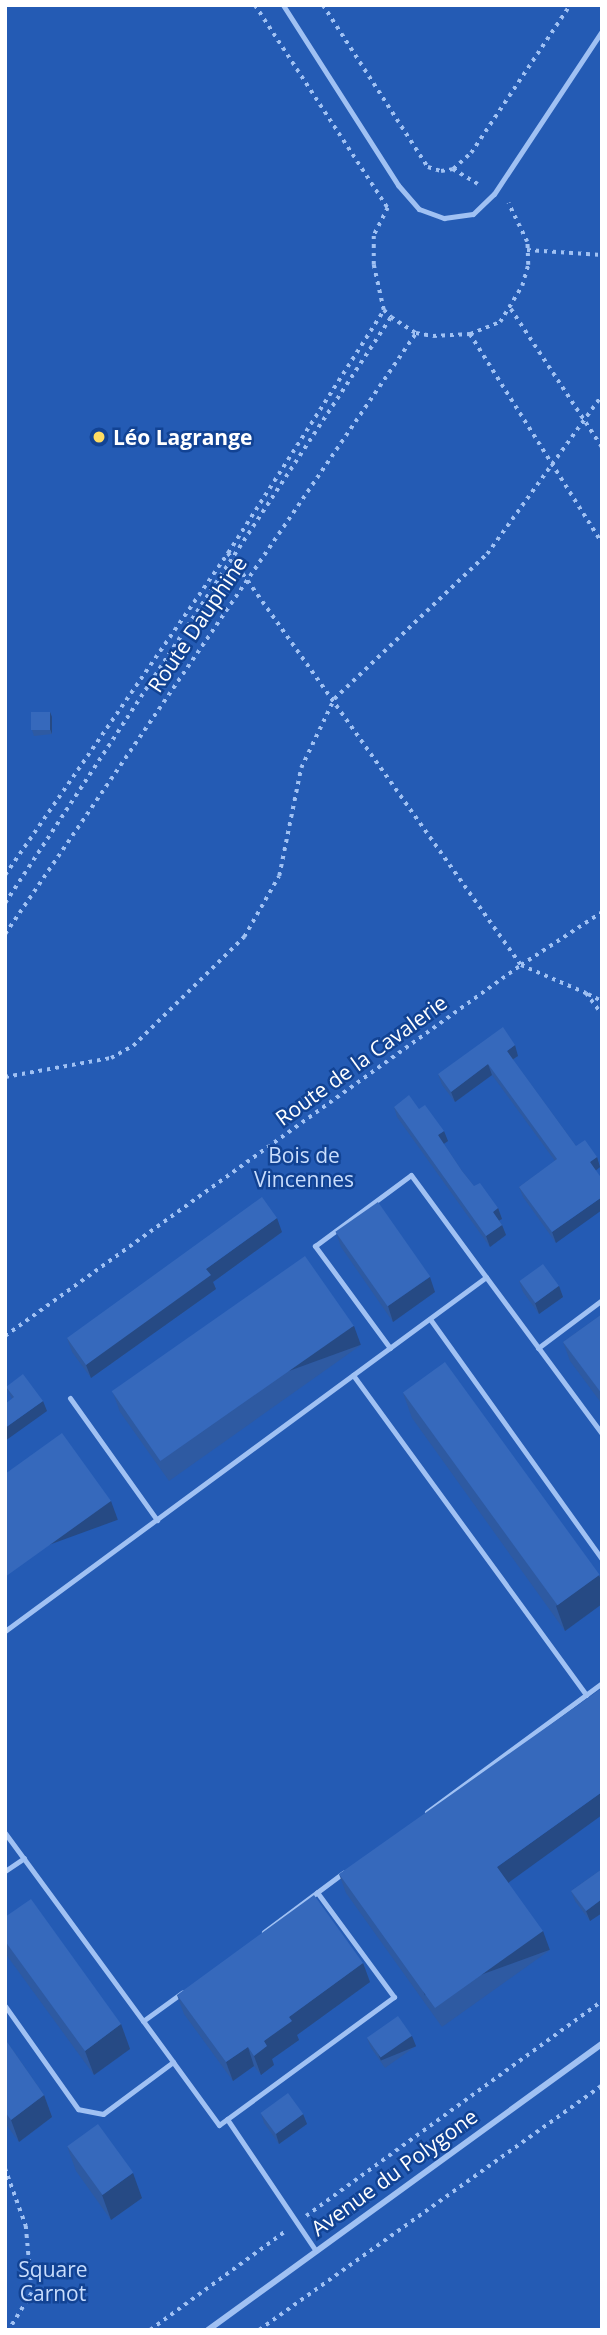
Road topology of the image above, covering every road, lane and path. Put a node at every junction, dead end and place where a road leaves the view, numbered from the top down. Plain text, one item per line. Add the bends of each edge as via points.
1 (255, 5) edge
2 (283, 5) edge
3 (323, 5) edge
4 (570, 5) edge
5 (602, 31) edge
6 (453, 169) junction
7 (478, 184) dead end
8 (508, 203) dead end
9 (527, 250) junction
10 (602, 255) edge
11 (511, 309) junction
12 (384, 310) junction
13 (391, 317) junction
14 (416, 333) junction
15 (470, 334) junction
16 (602, 395) edge
17 (583, 419) junction
18 (602, 447) edge
19 (551, 466) junction
20 (602, 543) edge
21 (228, 553) junction
22 (233, 559) junction
23 (247, 578) junction
24 (334, 699) junction
25 (5, 875) edge
26 (5, 904) edge
27 (602, 912) edge
28 (5, 934) edge
29 (521, 965) junction
30 (586, 993) junction
31 (602, 1001) edge
32 (602, 1014) edge
33 (5, 1077) edge
34 (486, 1277) junction
35 (602, 1300) edge
36 (430, 1319) junction
37 (5, 1336) edge
38 (390, 1348) junction
39 (538, 1348) junction
40 (353, 1375) junction
41 (70, 1398) dead end
42 (602, 1434) edge
43 (156, 1520) junction
44 (602, 1559) edge
45 (5, 1632) edge
46 (602, 1683) edge
47 (586, 1695) junction
48 (418, 1818) edge
49 (5, 1833) edge
50 (24, 1858) junction
51 (351, 1868) edge
52 (5, 1871) edge
53 (317, 1892) junction
54 (252, 1941) edge
55 (186, 1989) edge
56 (602, 2001) edge
57 (5, 2006) edge
58 (143, 2021) junction
59 (602, 2043) edge
60 (173, 2062) junction
61 (602, 2085) edge
62 (227, 2119) junction
63 (5, 2168) edge
64 (297, 2223) junction
65 (316, 2250) junction
66 (9, 2330) edge
67 (150, 2330) edge
68 (208, 2330) edge
69 (259, 2330) edge

1 - 12 path via 388,208 374,236 374,265
2 - 5 lane via 398,185 419,209 444,218 473,214 514,164
3 - 6 path via 428,167
4 - 6 path via 471,153
6 - 7 path
8 - 9 path via 516,212
9 - 10 path
9 - 11 path via 522,286
11 - 15 path via 500,322
11 - 17 path
12 - 13 path
12 - 21 path
13 - 14 path
13 - 22 path, Route Dauphine
14 - 15 path
14 - 23 path, Route Dauphine
15 - 19 path
16 - 17 path
17 - 18 path
17 - 19 path
19 - 20 path
19 - 24 path via 487,554
21 - 22 path
21 - 25 path
22 - 23 path
22 - 26 path, Route Dauphine
23 - 24 path
23 - 28 path, Route Dauphine
24 - 29 path
24 - 33 path via 301,768 279,876 244,937 133,1046 111,1058
27 - 29 path, Route de la Cavalerie
29 - 30 path
29 - 37 path, Route de la Cavalerie
30 - 31 path
30 - 32 path
34 - 36 lane
34 - 38 lane via 411,1175 315,1246
34 - 39 lane
35 - 39 lane
36 - 38 lane
36 - 44 lane
38 - 40 lane
39 - 42 lane
40 - 43 lane
40 - 47 lane
41 - 43 lane
43 - 45 lane
46 - 47 lane
47 - 48 lane
49 - 50 lane
50 - 52 lane
50 - 58 lane
51 - 53 lane
53 - 54 lane
53 - 62 lane via 394,1997
55 - 58 lane
56 - 64 path
57 - 60 lane via 78,2109 103,2114
58 - 60 lane
59 - 65 street, Avenue du Polygone
60 - 62 lane via 219,2125
61 - 69 path
62 - 64 lane
63 - 66 path via 26,2226 32,2293
64 - 65 lane
64 - 67 path
65 - 68 street, Avenue du Polygone

